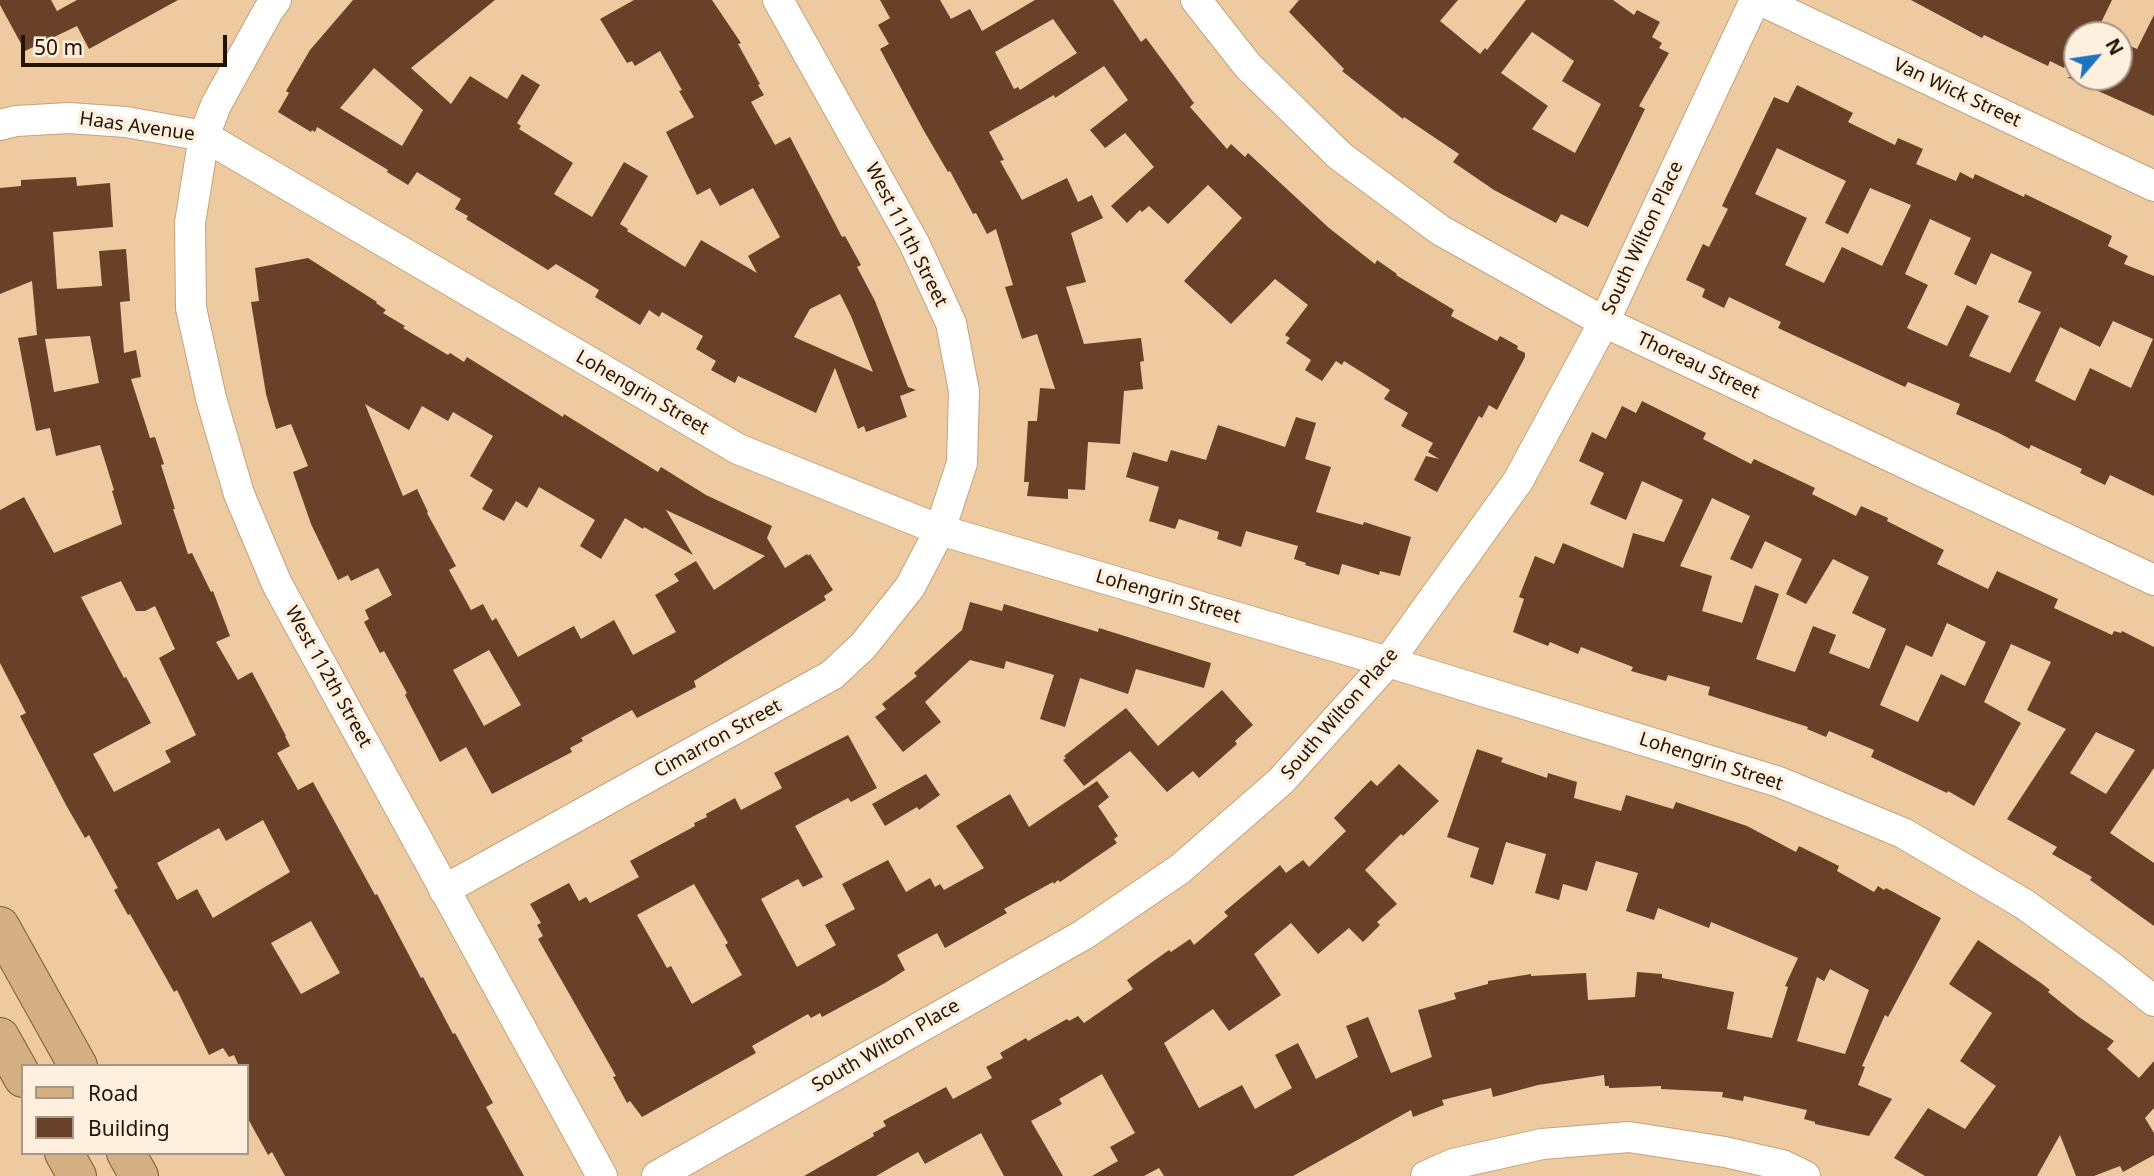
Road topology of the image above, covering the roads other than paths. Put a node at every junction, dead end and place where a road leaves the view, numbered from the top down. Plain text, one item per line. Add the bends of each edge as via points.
1 (276, 0) edge
2 (778, 0) edge
3 (1196, 0) edge
4 (1755, 0) edge
5 (1760, 0) edge
6 (0, 125) edge
7 (204, 136) junction
8 (2154, 186) edge
9 (1604, 322) junction
10 (940, 530) junction
11 (2154, 580) edge
12 (1388, 662) junction
13 (444, 890) junction
14 (0, 926) edge
15 (2154, 1001) edge
16 (0, 1037) edge
17 (77, 1064) edge
18 (21, 1074) edge
19 (65, 1155) edge
20 (127, 1155) edge
21 (77, 1176) edge
22 (139, 1176) edge
23 (602, 1176) edge
24 (657, 1176) edge
25 (1426, 1176) edge
26 (1805, 1176) edge

1 - 7 street, Haas Avenue via 216,105
2 - 10 street, West 111th Street via 914,243 951,323 964,390 962,463
3 - 9 street, Thoreau Street via 1248,66 1339,156 1440,230
4 - 9 street, South Wilton Place
5 - 8 street, Van Wick Street
6 - 7 street, Haas Avenue via 69,118 126,122
7 - 10 street, Lohengrin Street via 738,449
7 - 13 street, West 112th Street via 190,223 191,308 239,494 277,584
9 - 11 street, Thoreau Street
9 - 12 street, South Wilton Place via 1518,481
10 - 12 street, Lohengrin Street
10 - 13 street, Cimarron Street via 910,587 863,646 832,675
12 - 15 street, Lohengrin Street via 1779,782 1903,833 2024,904
12 - 24 street, South Wilton Place via 1281,781 1180,869 1083,935
13 - 23 street, West 112th Street
14 - 17 main road
16 - 18 main road
19 - 21 main road
20 - 22 main road
25 - 26 street via 1453,1164 1542,1144 1629,1137 1726,1152 1782,1165

